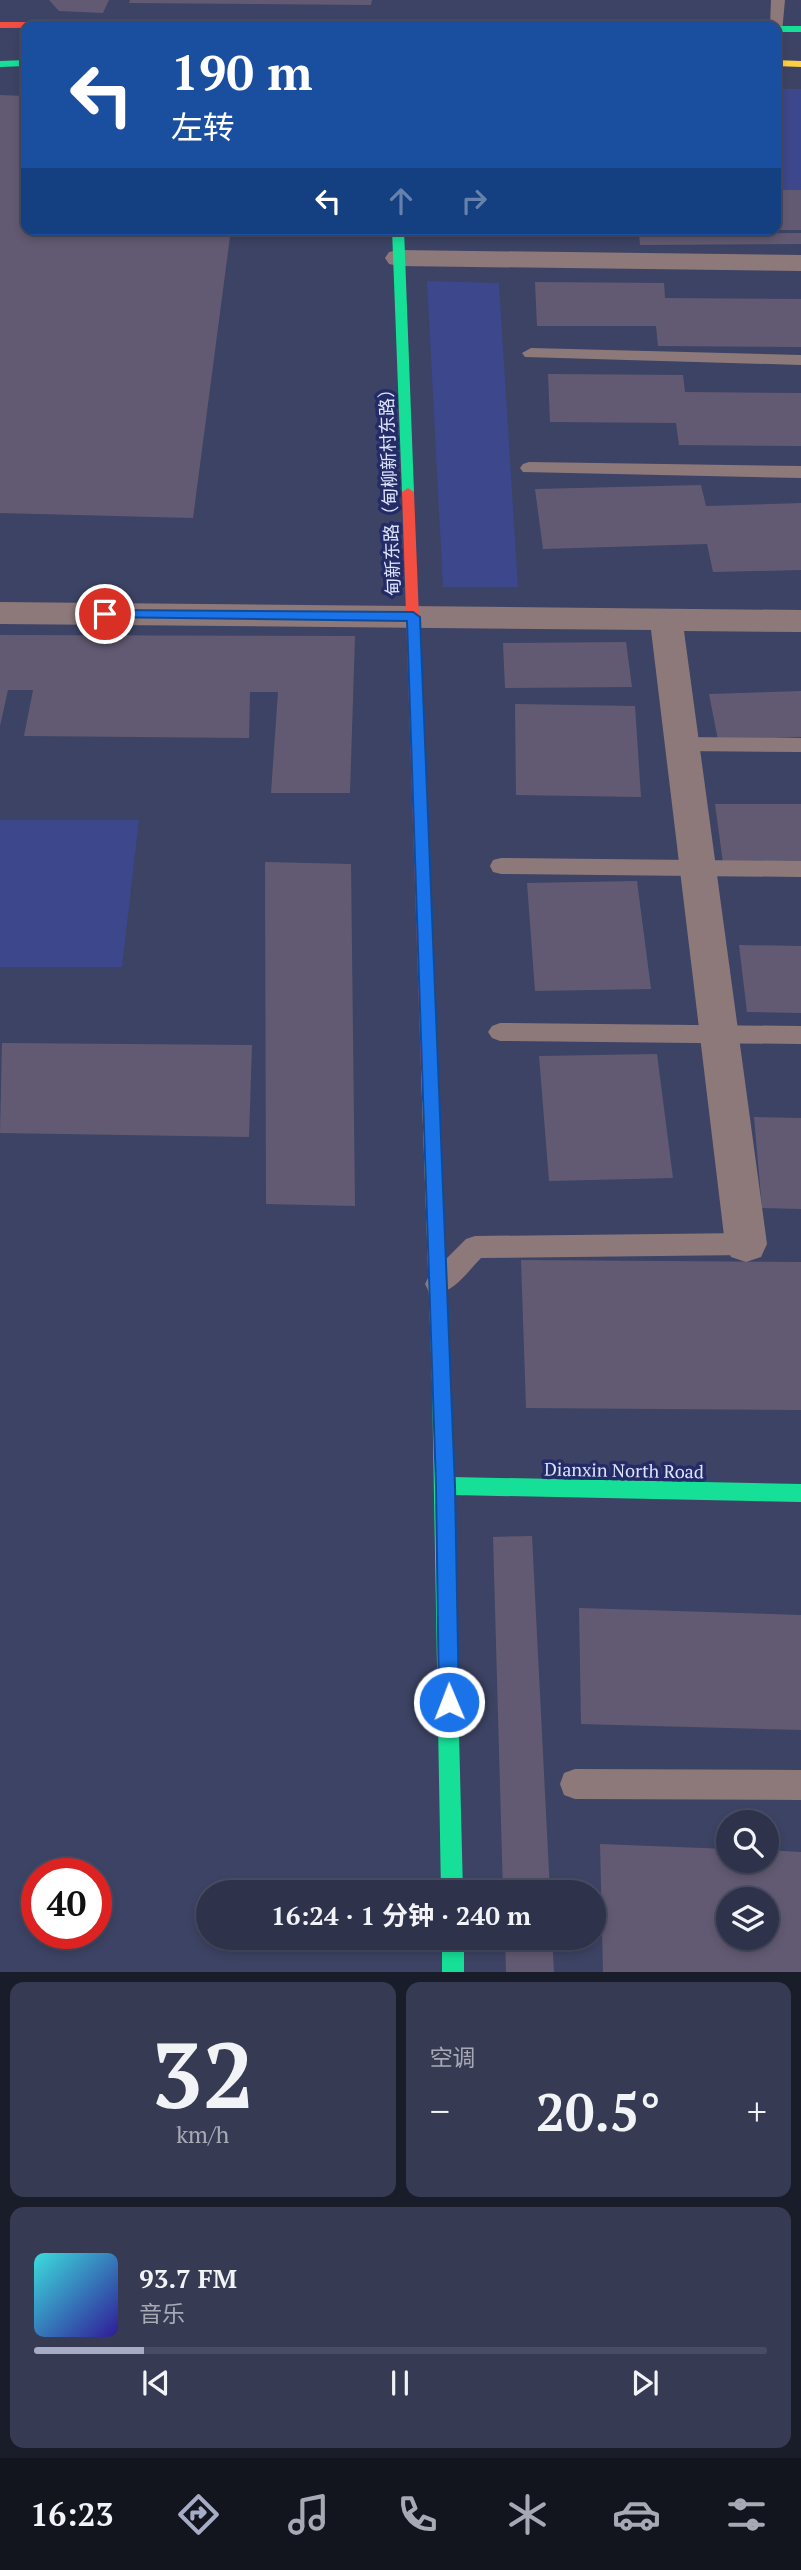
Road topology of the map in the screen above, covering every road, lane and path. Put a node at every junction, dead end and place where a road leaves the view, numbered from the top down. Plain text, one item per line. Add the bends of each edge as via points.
1 (778, 0) edge
2 (394, 20) edge
3 (415, 21) edge
4 (777, 21) edge
5 (0, 25) edge
6 (21, 25) edge
7 (781, 29) edge
8 (801, 29) edge
9 (21, 63) edge
10 (781, 63) edge
11 (0, 64) edge
12 (801, 64) edge
13 (382, 235) edge
14 (398, 235) edge
15 (400, 258) junction
16 (801, 263) edge
17 (531, 353) dead end
18 (801, 360) edge
19 (529, 468) dead end
20 (801, 472) edge
21 (0, 613) edge
22 (413, 617) junction
23 (666, 620) junction
24 (801, 621) edge
25 (681, 744) junction
26 (801, 744) edge
27 (502, 866) dead end
28 (801, 869) edge
29 (699, 870) junction
30 (500, 1032) dead end
31 (719, 1035) junction
32 (801, 1035) edge
33 (746, 1244) joint
34 (438, 1284) junction
35 (445, 1486) junction
36 (801, 1493) edge
37 (575, 1784) dead end
38 (801, 1785) edge
39 (452, 1880) edge
40 (453, 1950) edge
41 (453, 1972) edge

1 - 4 lane
2 - 3 street
5 - 6 street
7 - 8 street
9 - 11 street
10 - 12 street
13 - 15 street
14 - 15 street, 甸新东路（甸柳新村东路）
15 - 16 street
15 - 22 street, 甸新东路（甸柳新村东路）
17 - 18 lane
19 - 20 lane
21 - 22 street
22 - 23 street
22 - 34 street, 甸新东路（甸柳新村东路）
23 - 24 street
23 - 25 street
25 - 26 lane
25 - 29 street
27 - 29 lane
28 - 29 lane
29 - 31 street
30 - 31 lane
31 - 32 lane
31 - 33 street
33 - 34 lane via 475,1247
34 - 35 street, 甸新东路（甸柳新村东路）
35 - 36 street, Dianxin North Road
35 - 39 street, 甸新东路（甸柳新村东路）
37 - 38 lane
40 - 41 street

